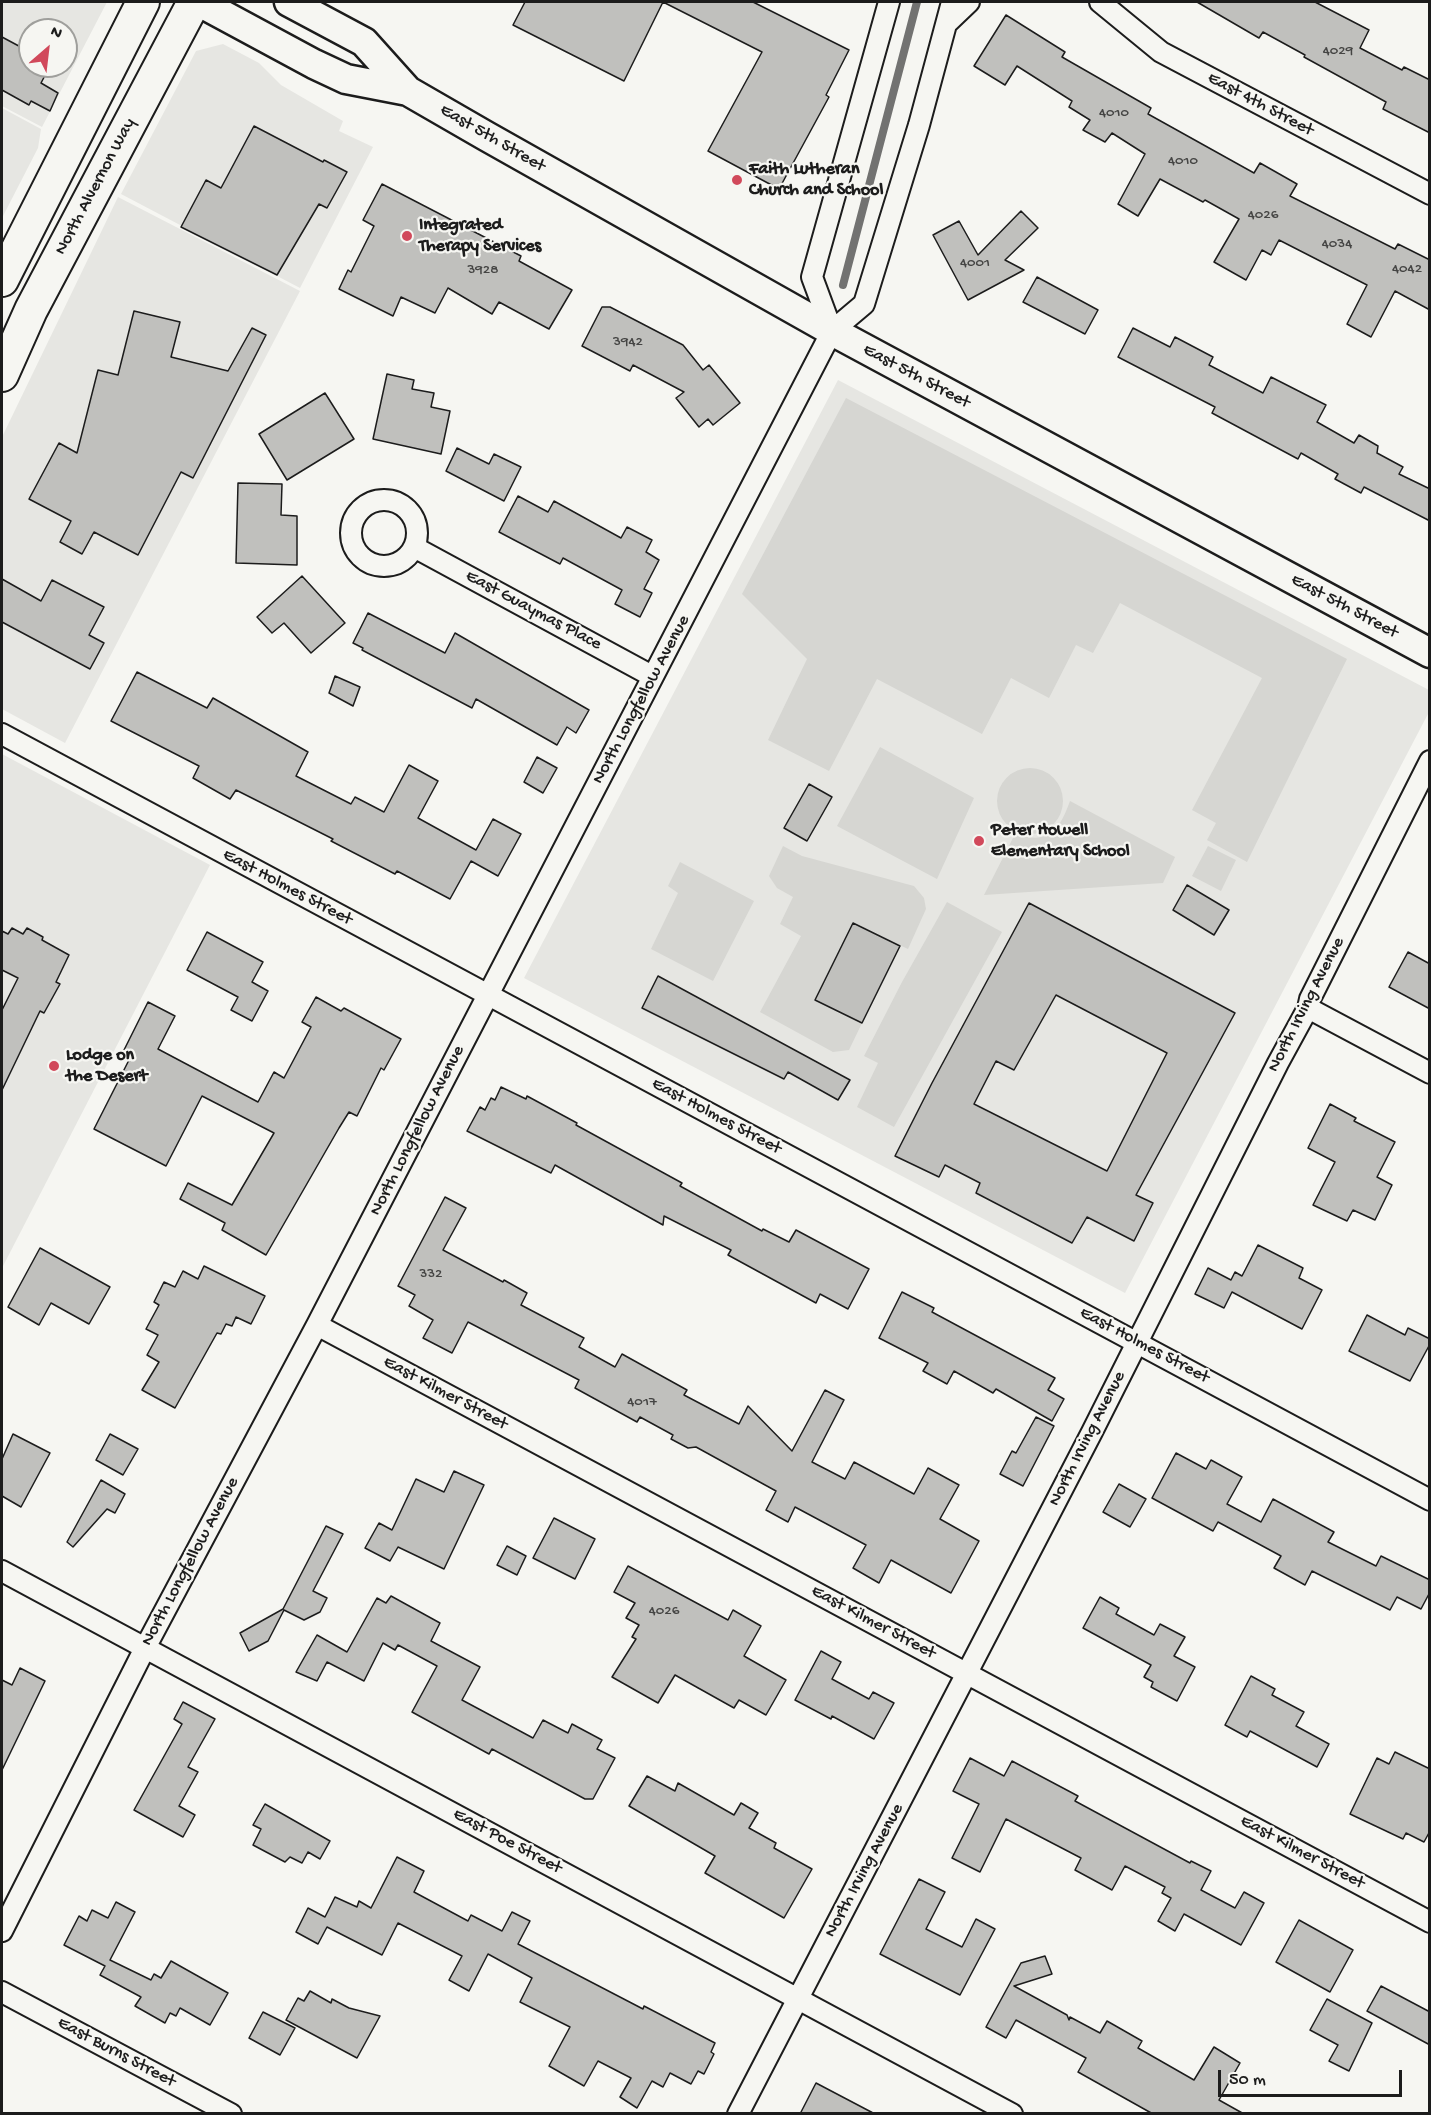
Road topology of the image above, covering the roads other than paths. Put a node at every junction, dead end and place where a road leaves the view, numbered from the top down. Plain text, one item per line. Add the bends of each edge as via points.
1 (143, 2) edge
2 (194, 2) edge
3 (199, 2) edge
4 (289, 2) edge
5 (890, 2) edge
6 (952, 2) edge
7 (969, 2) edge
8 (1100, 2) edge
9 (947, 23) junction
10 (408, 91) junction
11 (1430, 194) edge
12 (2, 280) edge
13 (831, 331) junction
14 (2, 375) edge
15 (414, 547) dead end
16 (1430, 653) edge
17 (652, 676) junction
18 (2, 734) edge
19 (1430, 761) edge
20 (488, 996) junction
21 (1308, 1008) junction
22 (1430, 1073) edge
23 (317, 1325) junction
24 (1137, 1342) junction
25 (1430, 1500) edge
26 (2, 1571) edge
27 (145, 1648) junction
28 (967, 1673) junction
29 (1430, 1922) edge
30 (2, 1931) edge
31 (2, 1992) edge
32 (798, 1998) junction
33 (231, 2114) edge
34 (738, 2114) edge
35 (1012, 2114) edge

1 - 12 main road
2 - 14 main road, North Alvernon Way via 31,310
3 - 10 street, East 5th Street via 346,79
4 - 10 street, East 5th Street via 364,42
5 - 13 street via 812,278
6 - 9 street, North Longfellow Avenue
7 - 9 street
8 - 11 street, East 4th Street via 1161,52
9 - 13 street, North Longfellow Avenue via 864,304
10 - 13 street, East 5th Street
13 - 16 street, East 5th Street
13 - 17 street, North Longfellow Avenue
15 - 17 street, East Guaymas Place
17 - 20 street, North Longfellow Avenue
18 - 20 street, East Holmes Street
19 - 21 street, North Irving Avenue
20 - 23 street, North Longfellow Avenue
20 - 24 street, East Holmes Street
21 - 22 street
21 - 24 street, North Irving Avenue
23 - 27 street, North Longfellow Avenue
23 - 28 street, East Kilmer Street
24 - 25 street, East Holmes Street
24 - 28 street, North Irving Avenue
26 - 27 street, East Poe Street
27 - 30 street, North Longfellow Avenue
27 - 32 street, East Poe Street
28 - 29 street, East Kilmer Street
28 - 32 street, North Irving Avenue
31 - 33 street, East Burns Street
32 - 34 street, North Irving Avenue
32 - 35 street, East Poe Street

